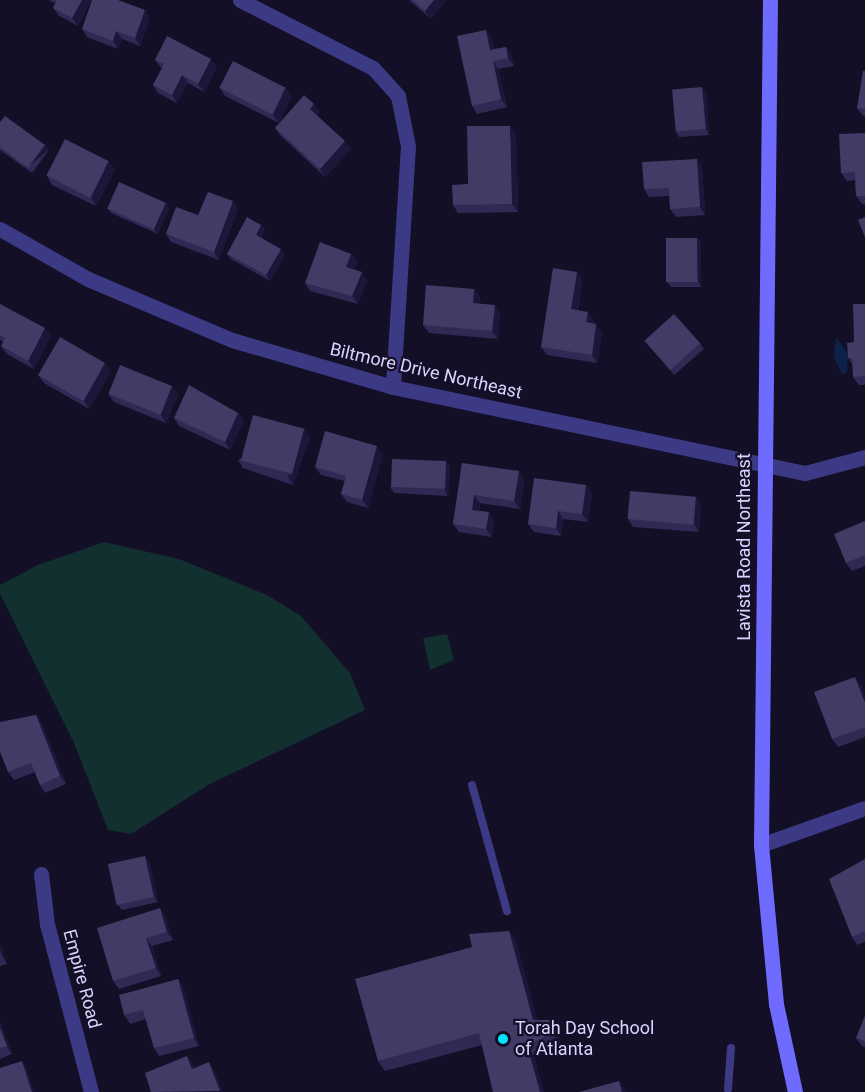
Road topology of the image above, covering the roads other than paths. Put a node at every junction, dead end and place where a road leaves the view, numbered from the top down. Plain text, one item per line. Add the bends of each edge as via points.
1 (240, 0) edge
2 (770, 0) edge
3 (0, 229) edge
4 (393, 387) junction
5 (865, 457) edge
6 (764, 464) junction
7 (472, 785) dead end
8 (865, 808) edge
9 (761, 844) junction
10 (41, 874) dead end
11 (507, 911) dead end
12 (731, 1048) dead end
13 (728, 1089) dead end
14 (91, 1092) edge
15 (795, 1092) edge

1 - 4 street via 373,68 398,96 408,146
2 - 6 main road, Lavista Road Northeast
3 - 4 street, Biltmore Drive Northeast via 88,279 221,335
4 - 6 street, Biltmore Drive Northeast
5 - 6 street, Biltmore Drive Northeast via 817,473
6 - 9 main road, Lavista Road Northeast
7 - 11 lane
8 - 9 street
9 - 15 main road, Lavista Road Northeast via 776,1004
10 - 14 street, Empire Road via 47,924
12 - 13 lane

